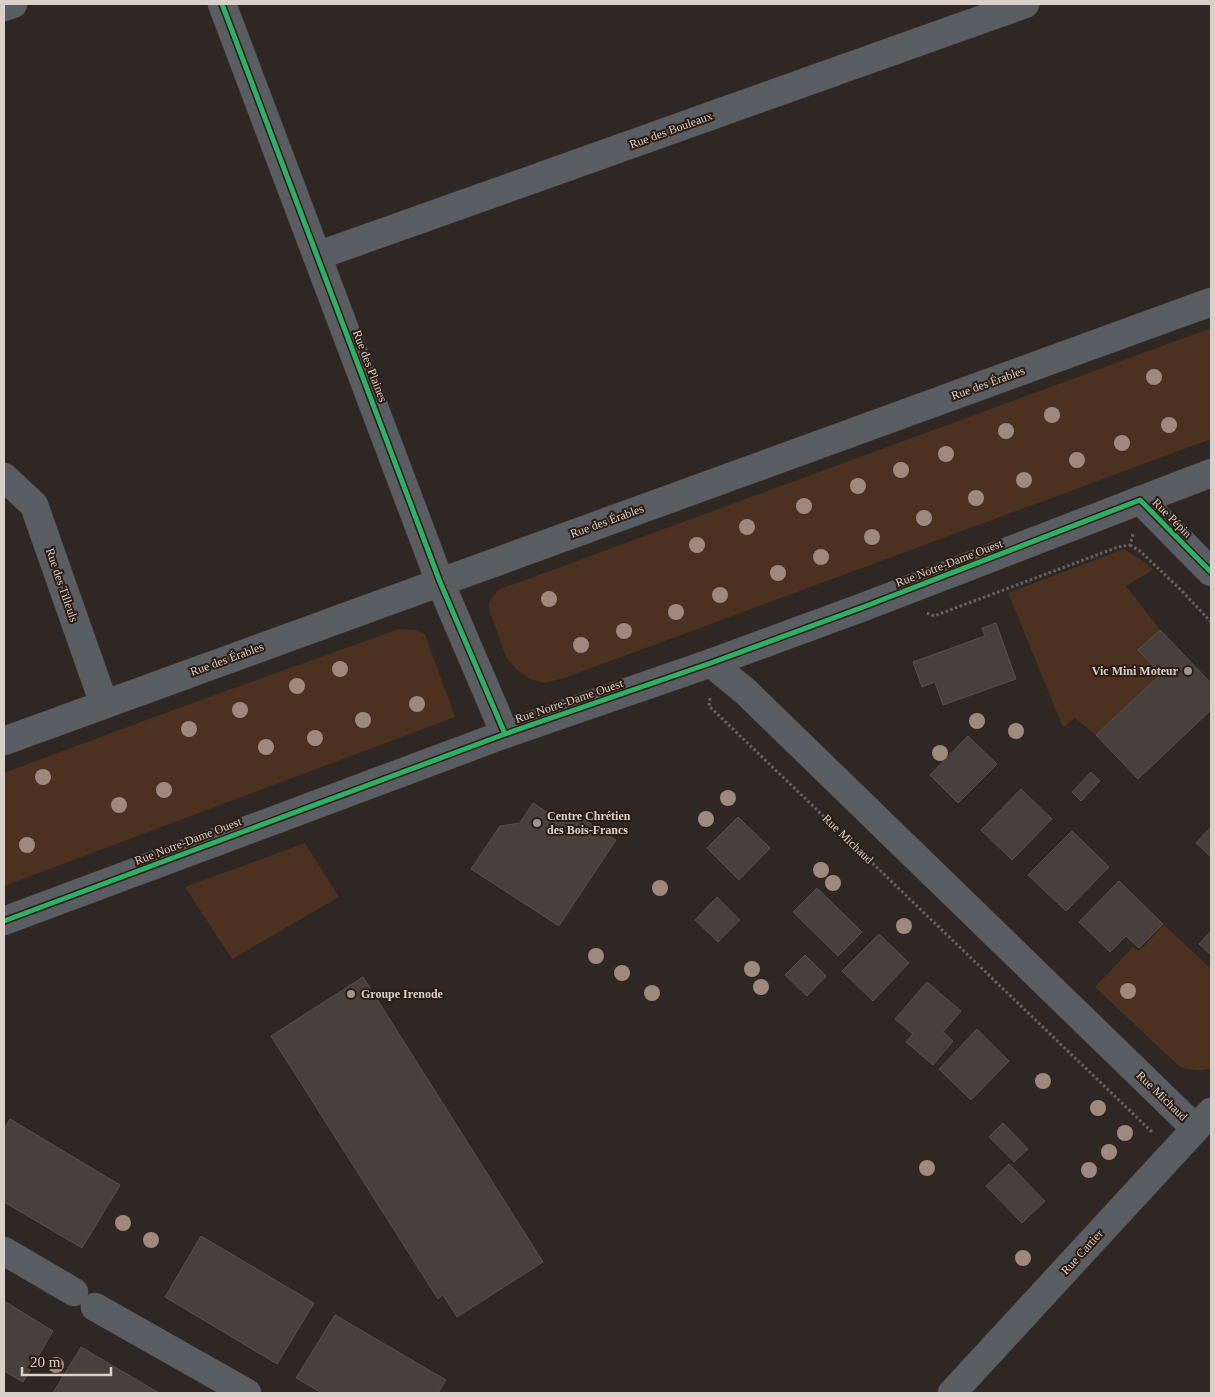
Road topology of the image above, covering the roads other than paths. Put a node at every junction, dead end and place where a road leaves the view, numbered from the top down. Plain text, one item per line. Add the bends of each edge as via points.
1 (13, 4) edge
2 (222, 4) edge
3 (1025, 4) edge
4 (4, 7) edge
5 (317, 256) junction
6 (1211, 302) edge
7 (1211, 473) edge
8 (4, 477) edge
9 (1140, 500) junction
10 (1211, 572) edge
11 (440, 582) junction
12 (711, 663) junction
13 (104, 704) junction
14 (505, 734) junction
15 (4, 741) edge
16 (4, 921) edge
17 (1203, 1120) edge
18 (4, 1251) edge
19 (247, 1393) edge
20 (952, 1393) edge

1 - 4 street
2 - 5 street, Rue des Plaines
3 - 5 street, Rue des Bouleaux
5 - 11 street, Rue des Plaines
6 - 11 street, Rue des Érables
7 - 9 street, Rue Notre-Dame Ouest
8 - 13 street, Rue des Tilleuls via 34,505
9 - 10 street, Rue Pépin
9 - 12 street, Rue Notre-Dame Ouest
11 - 13 street, Rue des Érables
11 - 14 street, Rue des Plaines
12 - 14 street, Rue Notre-Dame Ouest
12 - 17 street, Rue Michaud via 746,692
13 - 15 street, Rue des Érables
14 - 16 street, Rue Notre-Dame Ouest
17 - 20 street, Rue Cartier
18 - 19 street

